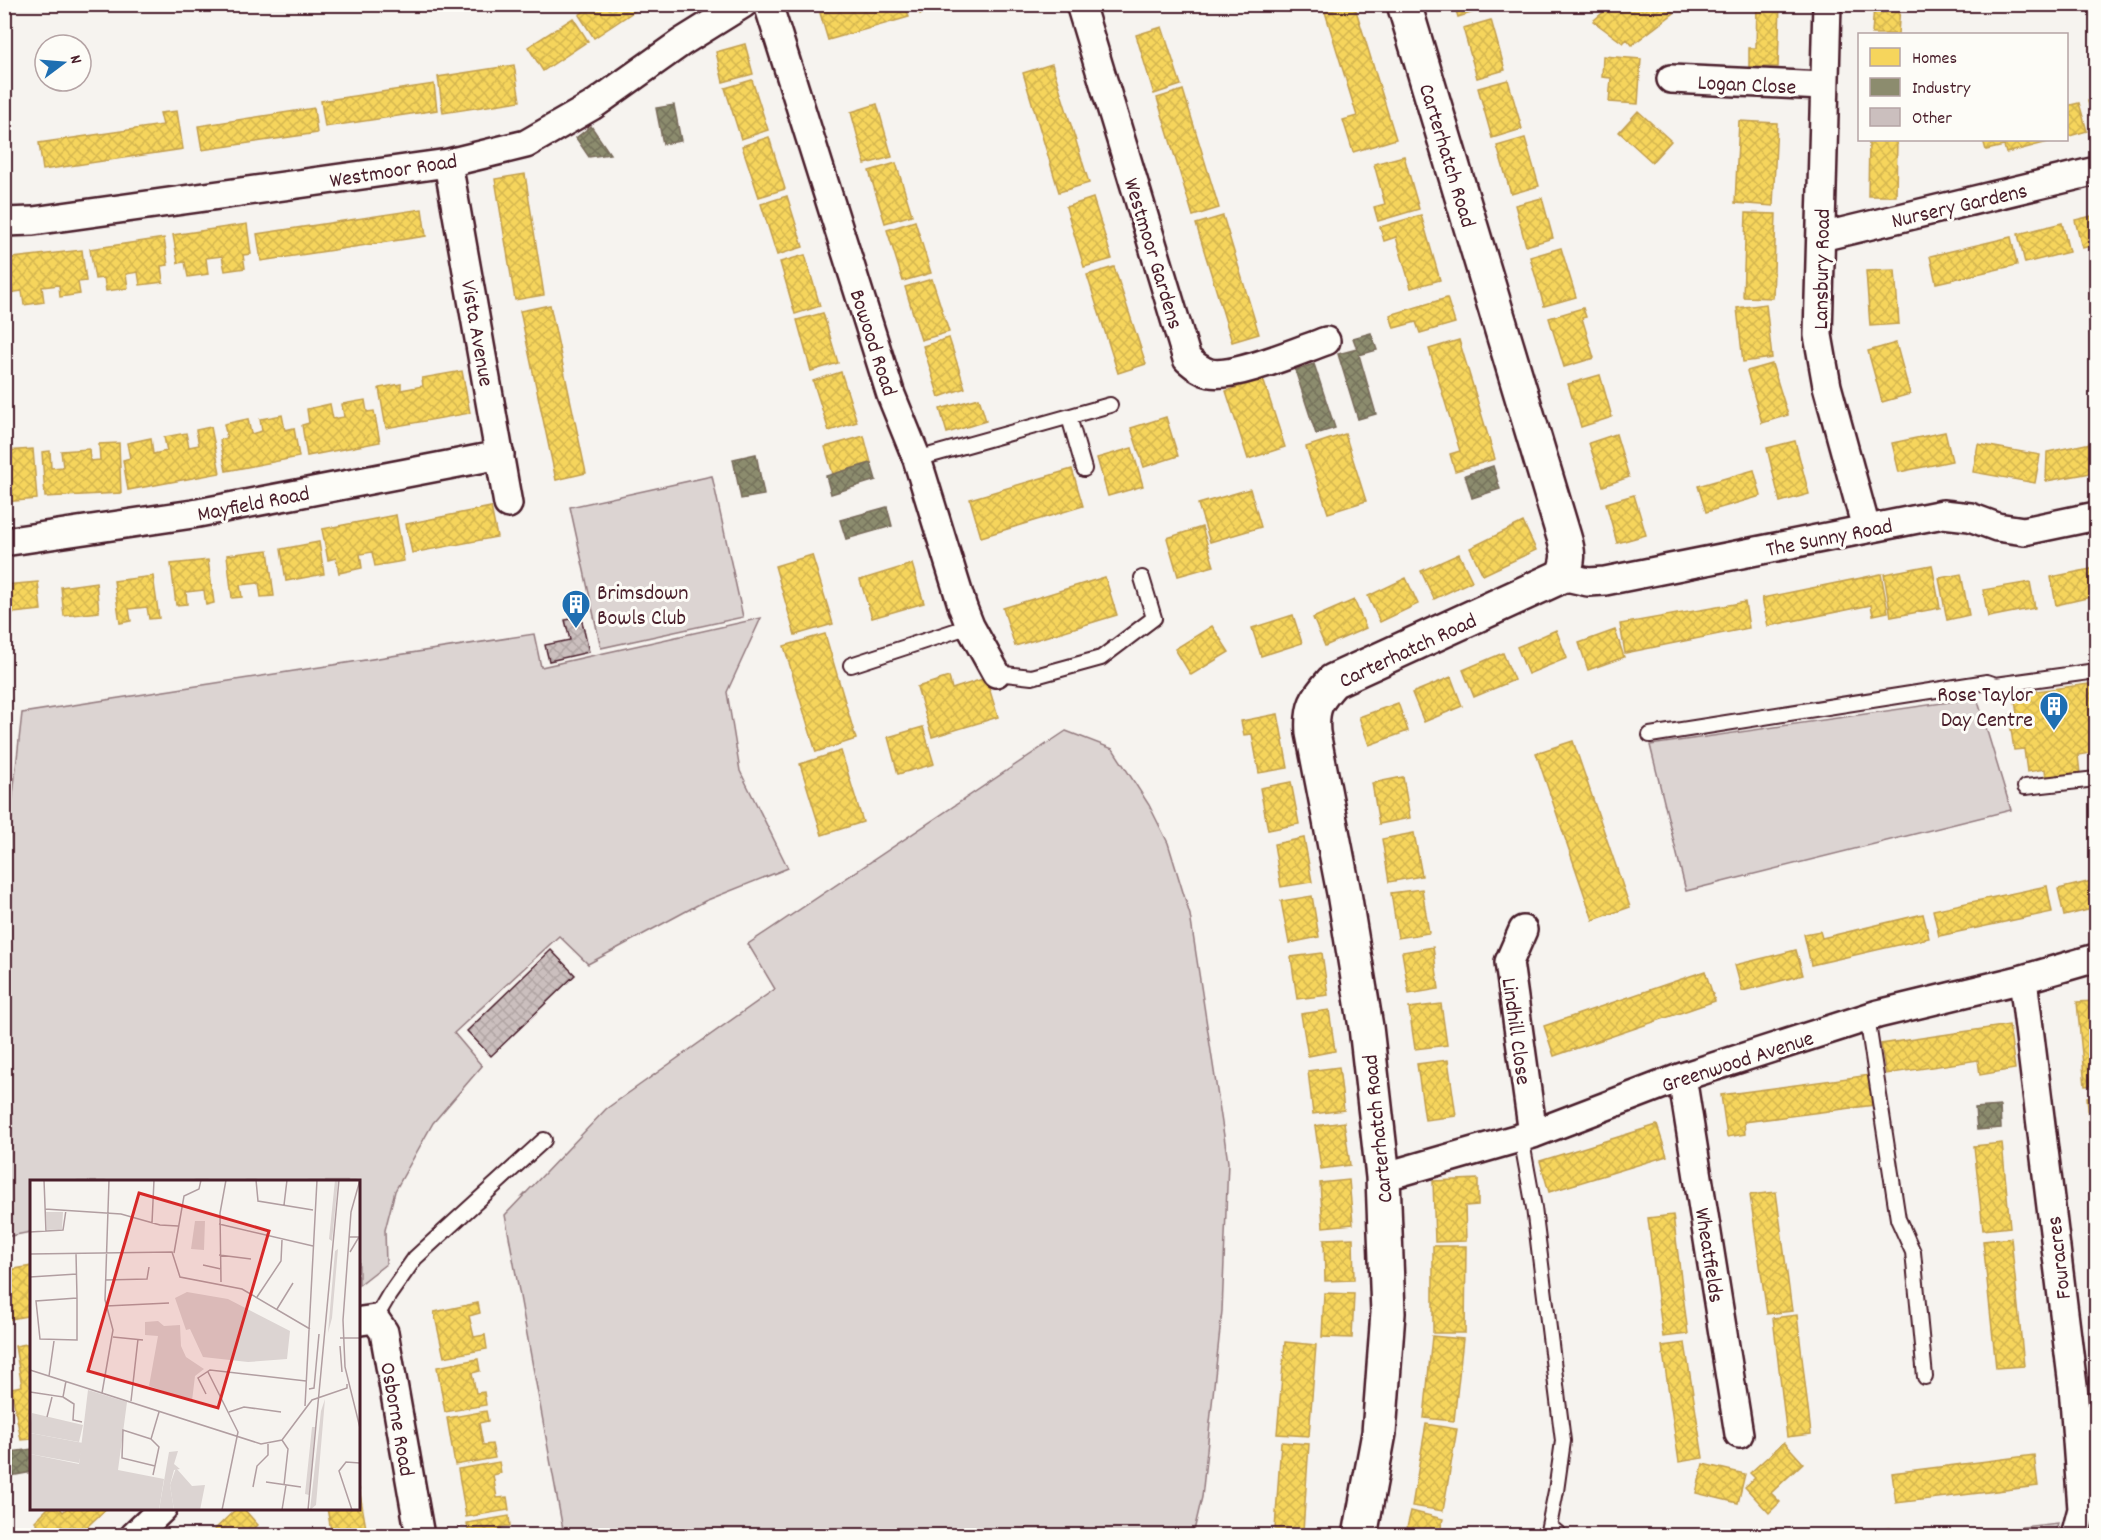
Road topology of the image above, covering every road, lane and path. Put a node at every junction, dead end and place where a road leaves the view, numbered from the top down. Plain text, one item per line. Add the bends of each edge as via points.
1 (743, 4) edge
2 (768, 4) edge
3 (1080, 4) edge
4 (1404, 4) edge
5 (1827, 4) edge
6 (1671, 79) dead end
7 (1823, 86) junction
8 (448, 163) junction
9 (2097, 171) edge
10 (4, 222) edge
11 (1821, 237) junction
12 (1326, 341) dead end
13 (1110, 405) dead end
14 (1070, 417) junction
15 (500, 455) junction
16 (916, 459) junction
17 (1084, 469) dead end
18 (508, 504) dead end
19 (2097, 516) edge
20 (1866, 528) junction
21 (4, 542) edge
22 (1562, 576) junction
23 (1142, 578) dead end
24 (970, 626) junction
25 (851, 665) dead end
26 (2097, 671) edge
27 (996, 674) joint
28 (1650, 735) dead end
29 (2097, 779) edge
30 (2025, 787) dead end
31 (1523, 930) dead end
32 (2097, 958) edge
33 (2023, 980) junction
34 (1867, 1017) junction
35 (1682, 1077) junction
36 (1527, 1136) junction
37 (544, 1140) dead end
38 (1383, 1177) junction
39 (363, 1320) edge
40 (1924, 1377) dead end
41 (1739, 1434) dead end
42 (162, 1510) edge
43 (1548, 1531) edge
44 (134, 1536) edge
45 (420, 1536) edge
46 (1360, 1536) edge
47 (1561, 1536) edge
48 (2075, 1536) edge

1 - 8 street, Westmoor Road via 592,106 526,144
2 - 16 street, Bowood Road via 891,395
3 - 12 street, Westmoor Gardens via 1186,359 1213,374 1235,372
4 - 22 street, Carterhatch Road via 1568,551 1568,564
5 - 7 street, Lansbury Road
6 - 7 street, Logan Close
7 - 11 street, Lansbury Road
8 - 10 street, Westmoor Road
8 - 15 street, Vista Avenue
9 - 11 street, Nursery Gardens
11 - 20 street, Lansbury Road via 1818,335 1827,386
13 - 14 lane
14 - 16 lane
14 - 17 lane
15 - 18 street, Vista Avenue
15 - 21 street, Mayfield Road via 193,514
16 - 24 street, Bowood Road
19 - 20 street, The Sunny Road via 2024,531 1943,513
20 - 22 street, The Sunny Road via 1605,581
22 - 38 street, Carterhatch Road via 1333,681 1315,705 1313,733 1366,1027
23 - 27 lane via 1154,618 1101,658 1032,677
24 - 25 lane
24 - 27 street, Bowood Road
26 - 28 lane via 1996,685 1987,682
29 - 30 lane
31 - 36 street, Lindhill Close via 1509,962
32 - 33 street, Greenwood Avenue
33 - 34 street, Greenwood Avenue
33 - 48 street, Fouracres via 2073,1386 2082,1509
34 - 35 street, Greenwood Avenue
34 - 40 lane via 1898,1219 1912,1252
35 - 36 street, Greenwood Avenue
35 - 41 street, Wheatfields
36 - 38 street, Greenwood Avenue
36 - 43 lane via 1563,1440
37 - 39 lane via 415,1258 389,1295
38 - 46 street, Carterhatch Road via 1388,1313 1379,1433
39 - 45 street, Osborne Road via 384,1332
42 - 44 street
43 - 47 lane

